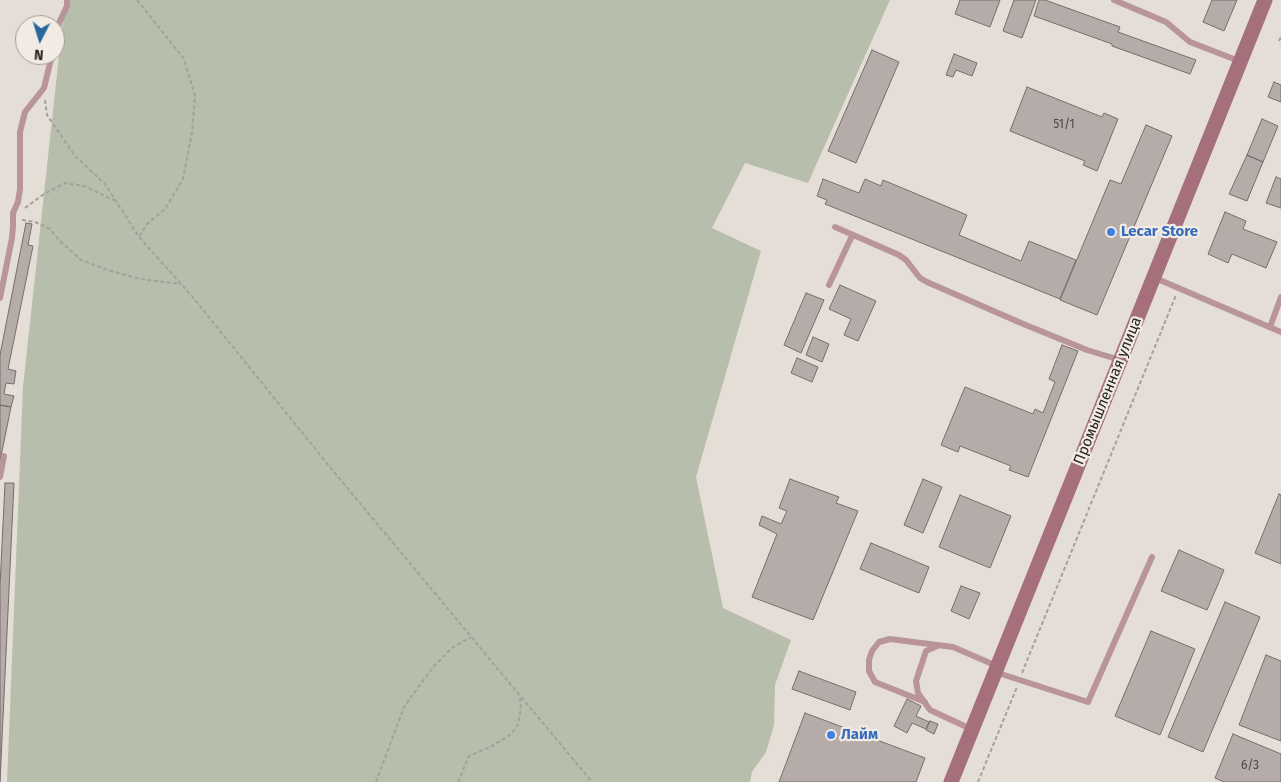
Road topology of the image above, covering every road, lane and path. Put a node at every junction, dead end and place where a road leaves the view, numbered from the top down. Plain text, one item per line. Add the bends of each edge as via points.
1 (68, 0) edge
2 (137, 0) edge
3 (1114, 0) edge
4 (1266, 0) edge
5 (63, 15) edge
6 (1281, 37) edge
7 (1279, 41) dead end
8 (1240, 62) junction
9 (50, 65) edge
10 (44, 88) junction
11 (114, 200) junction
12 (13, 216) junction
13 (835, 227) dead end
14 (852, 236) junction
15 (139, 237) junction
16 (1154, 277) junction
17 (181, 284) junction
18 (829, 285) dead end
19 (1179, 288) junction
20 (1281, 297) edge
21 (0, 298) edge
22 (1270, 327) junction
23 (1281, 332) edge
24 (1120, 360) junction
25 (4, 456) dead end
26 (0, 477) edge
27 (1152, 557) dead end
28 (471, 637) junction
29 (938, 646) junction
30 (995, 669) junction
31 (1019, 680) junction
32 (520, 695) junction
33 (925, 702) junction
34 (971, 730) junction
35 (376, 782) edge
36 (458, 782) edge
37 (592, 782) edge
38 (950, 782) edge
39 (978, 782) edge

1 - 5 lane
2 - 15 path via 184,59 195,96 183,179 165,209 146,224
3 - 8 lane via 1166,22 1190,42
4 - 8 main road, Промышленная улица
6 - 7 path
8 - 16 main road, Промышленная улица
9 - 10 lane
10 - 11 path via 47,115 75,156 105,184
10 - 12 lane via 25,112 20,132 20,189
11 - 12 path via 84,186 65,183
11 - 15 path
12 - 17 path via 50,229 81,260 140,279
12 - 21 lane
13 - 14 lane
14 - 18 lane
14 - 24 lane via 899,255 927,282 1087,350
15 - 17 path
16 - 19 lane
16 - 24 main road, Промышленная улица
17 - 28 path
19 - 22 lane
19 - 31 path
20 - 22 lane
22 - 23 lane
24 - 30 main road, Промышленная улица
25 - 26 lane
27 - 31 lane via 1088,702
28 - 32 path
28 - 35 path via 452,648 434,666 404,707
29 - 30 lane via 953,647
29 - 33 lane via 926,651 916,681 918,693
29 - 33 lane via 890,639 879,642 869,660 869,672 875,682
30 - 31 lane
30 - 34 main road, Промышленная улица
31 - 39 path
32 - 36 path via 521,708 515,729 492,746 470,756
32 - 37 path
33 - 34 lane via 930,710
34 - 38 main road, Промышленная улица

